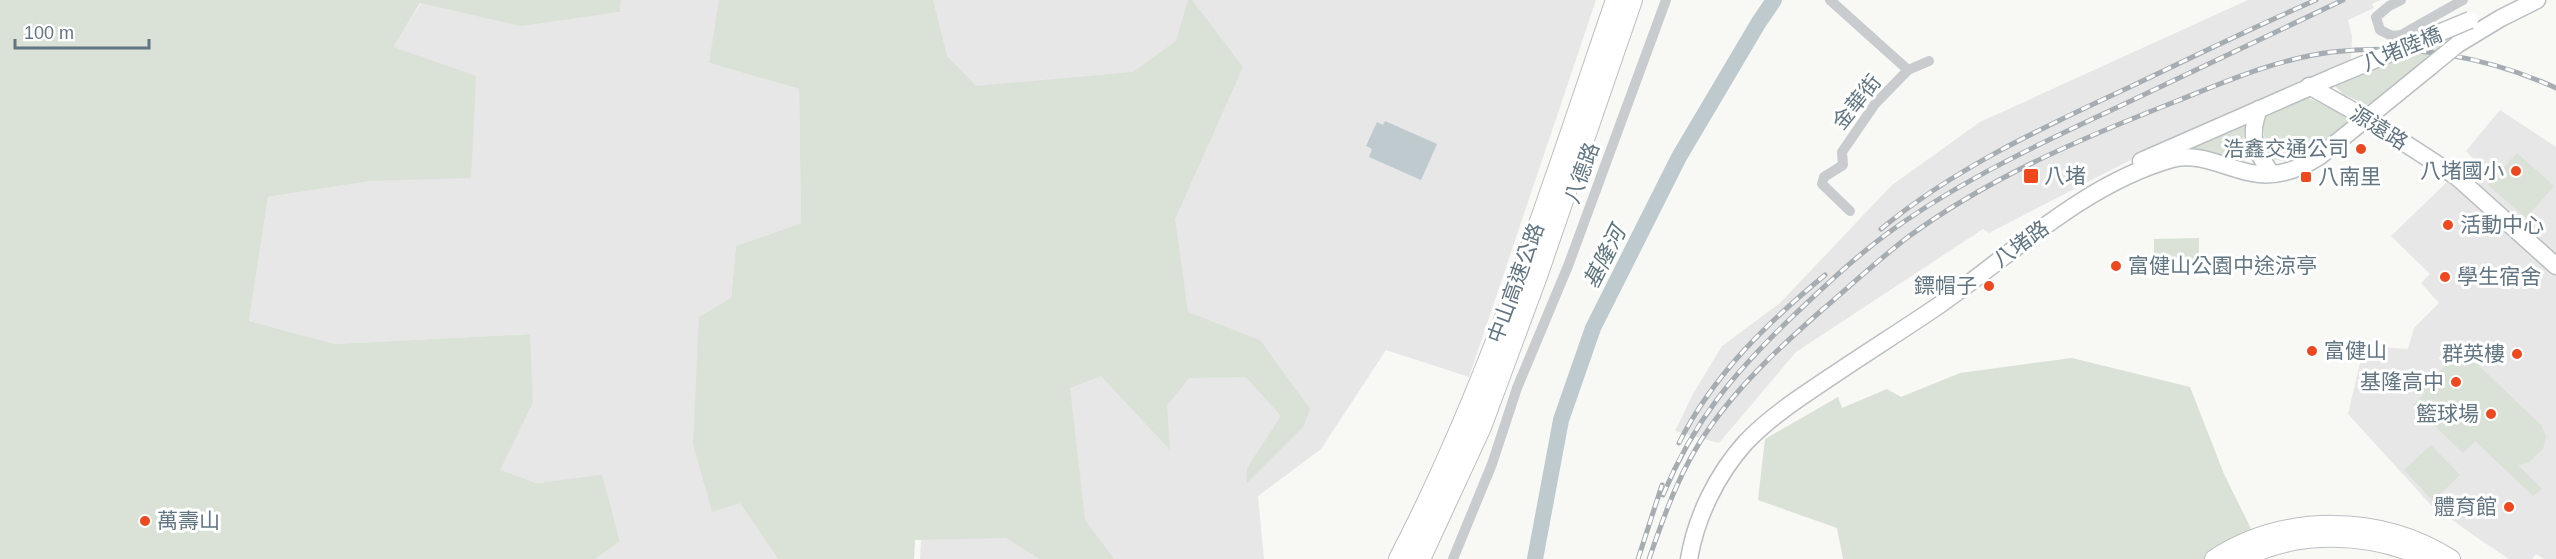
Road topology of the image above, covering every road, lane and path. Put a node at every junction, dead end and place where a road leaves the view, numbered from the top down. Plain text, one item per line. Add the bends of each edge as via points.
1 (1616, 0) edge
2 (1632, 0) edge
3 (1666, 0) edge
4 (1830, 0) edge
5 (2401, 0) edge
6 (2463, 0) edge
7 (2520, 3) edge
8 (1929, 61) dead end
9 (2431, 66) joint
10 (1908, 70) junction
11 (2333, 77) joint
12 (2309, 86) junction
13 (2259, 109) junction
14 (2366, 118) junction
15 (2271, 173) junction
16 (1850, 211) dead end
17 (2054, 214) junction
18 (2556, 266) edge
19 (1398, 559) edge
20 (1420, 559) edge
21 (1453, 559) edge
22 (1678, 559) edge
23 (1689, 559) edge
24 (2214, 559) edge
25 (2240, 559) edge
26 (2271, 559) edge
27 (2398, 559) edge
28 (2429, 559) edge
29 (2451, 559) edge

1 - 19 highway, 中山高速公路 via 1463,426
2 - 20 highway, 中山高速公路 via 1537,276 1480,427
3 - 21 street, 八德路
4 - 10 street, 金華街
5 - 6 street via 2376,17 2380,30 2392,36
7 - 9 main road, 八堵陸橋, bridge
7 - 11 main road, 八堵陸橋, bridge
8 - 10 street, 金華街
9 - 14 main road, 八堵路
10 - 16 street, 金華街 via 1875,104 1842,152 1843,165 1824,177 1822,184
11 - 12 main road, 八堵路
12 - 13 main road, 八堵路
12 - 14 main road, 源遠路
13 - 15 main road via 2253,135 2256,149
13 - 17 main road, 八堵路 via 2105,179
14 - 15 main road, 八堵路 via 2304,167
14 - 18 main road, 源遠路 via 2473,190
15 - 17 main road, 八堵路 via 2253,174 2192,157 2174,159
17 - 22 main road, 八堵路 via 1796,388 1737,437 1698,497
17 - 23 main road, 八堵路 via 1936,307 1765,424 1745,444 1707,501
24 - 29 highway via 2274,531 2320,524 2369,528 2418,540
25 - 28 highway via 2283,543 2338,537 2375,540
26 - 27 highway via 2326,548

